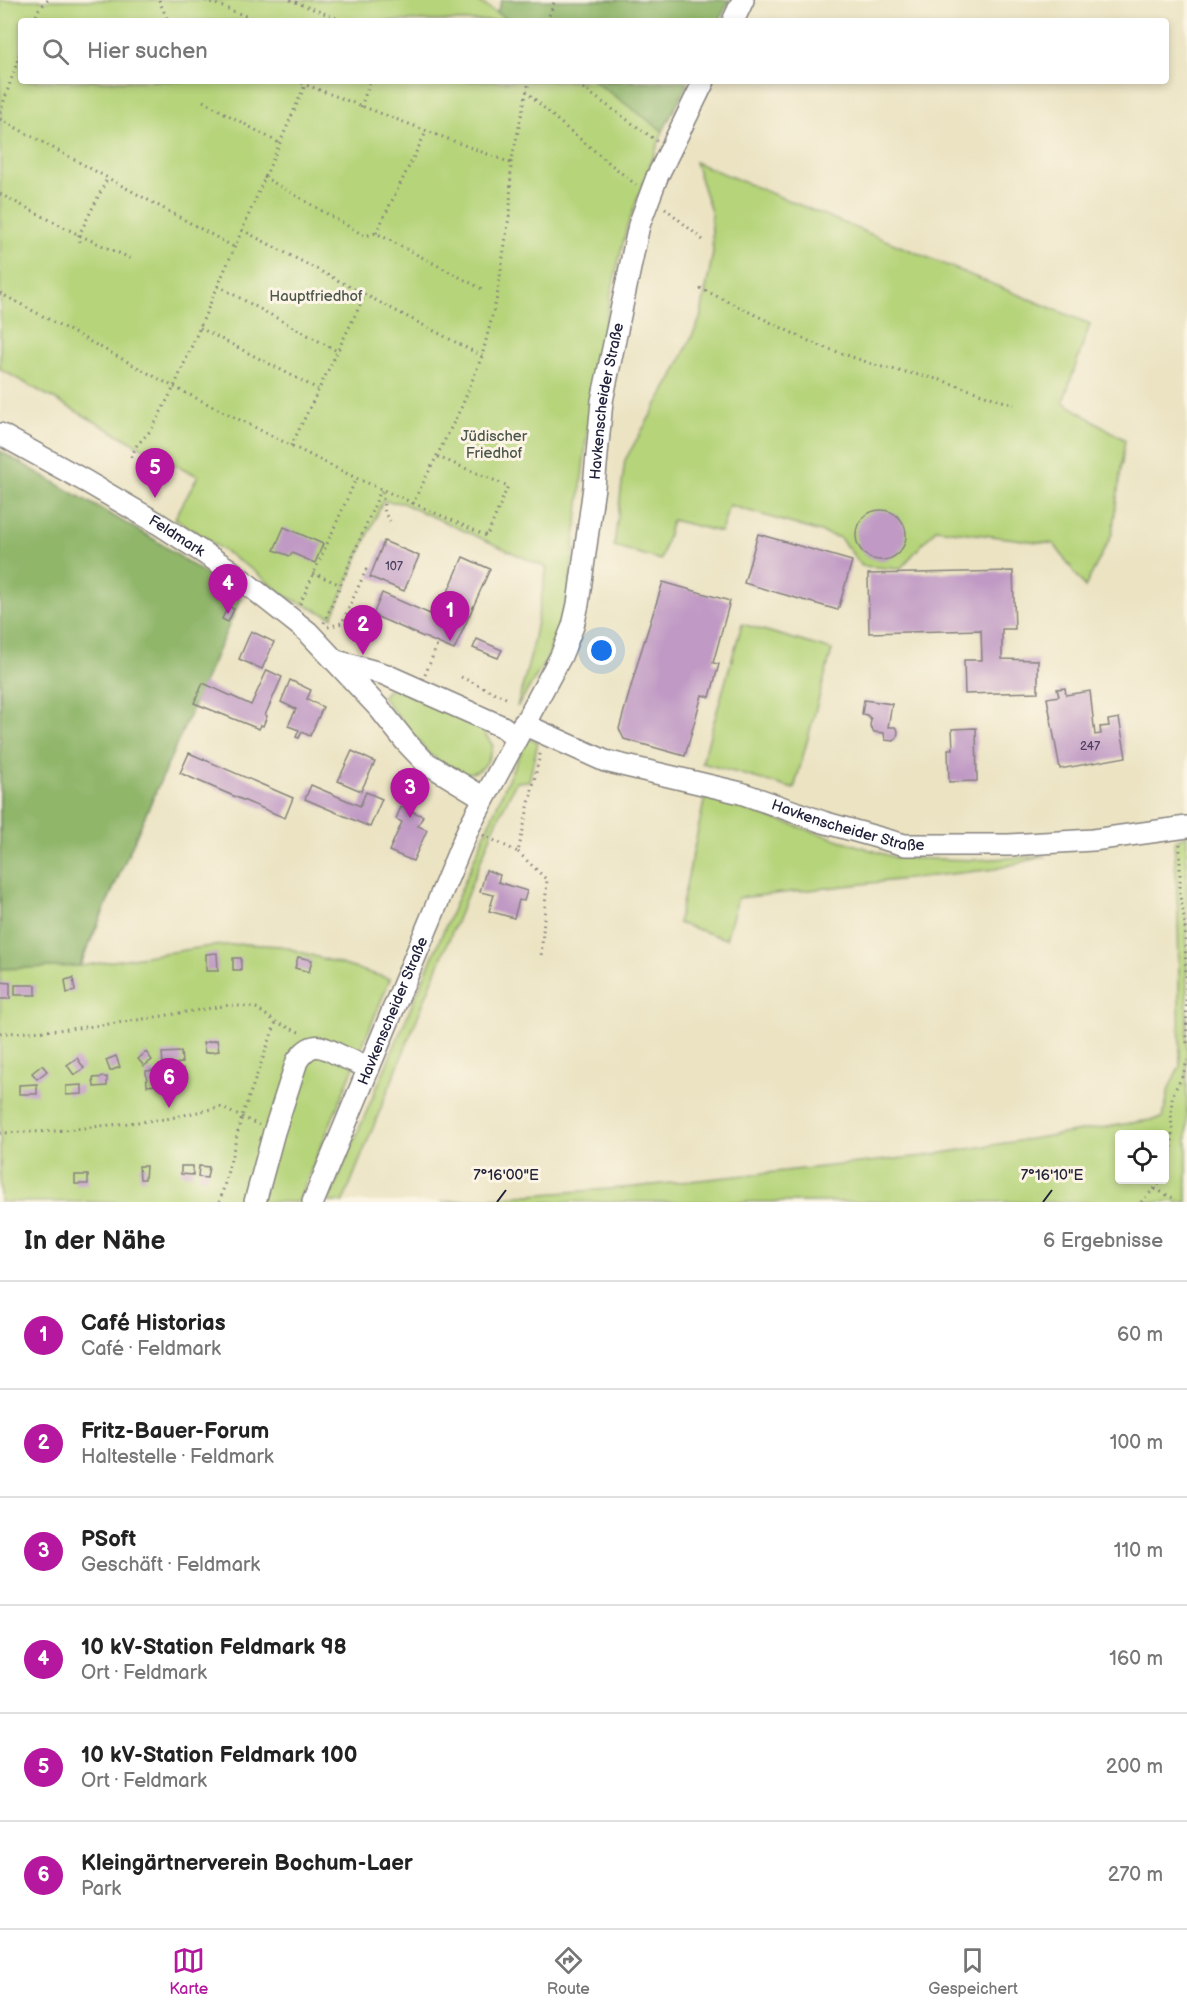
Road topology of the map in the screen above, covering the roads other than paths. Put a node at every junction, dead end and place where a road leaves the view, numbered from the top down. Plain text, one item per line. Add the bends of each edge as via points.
1 (743, 0) edge
2 (734, 18) edge
3 (703, 84) edge
4 (0, 434) edge
5 (337, 661) junction
6 (520, 731) junction
7 (484, 798) junction
8 (1183, 827) edge
9 (369, 1067) junction
10 (255, 1202) edge
11 (313, 1202) edge

1 - 2 street
3 - 6 street, Havkenscheider Straße, bridge via 650,183 602,401 594,487 573,626
4 - 5 street, Feldmark via 159,524 227,568 292,619
5 - 6 street, Feldmark via 384,674 503,728
5 - 7 street, Feldmark via 425,762
6 - 7 street, Havkenscheider Straße
6 - 8 street, Havkenscheider Straße via 544,733 605,761 741,793 904,845 1093,840
7 - 9 street, Havkenscheider Straße
9 - 10 street via 323,1046 315,1046 301,1055
9 - 11 street, Havkenscheider Straße

